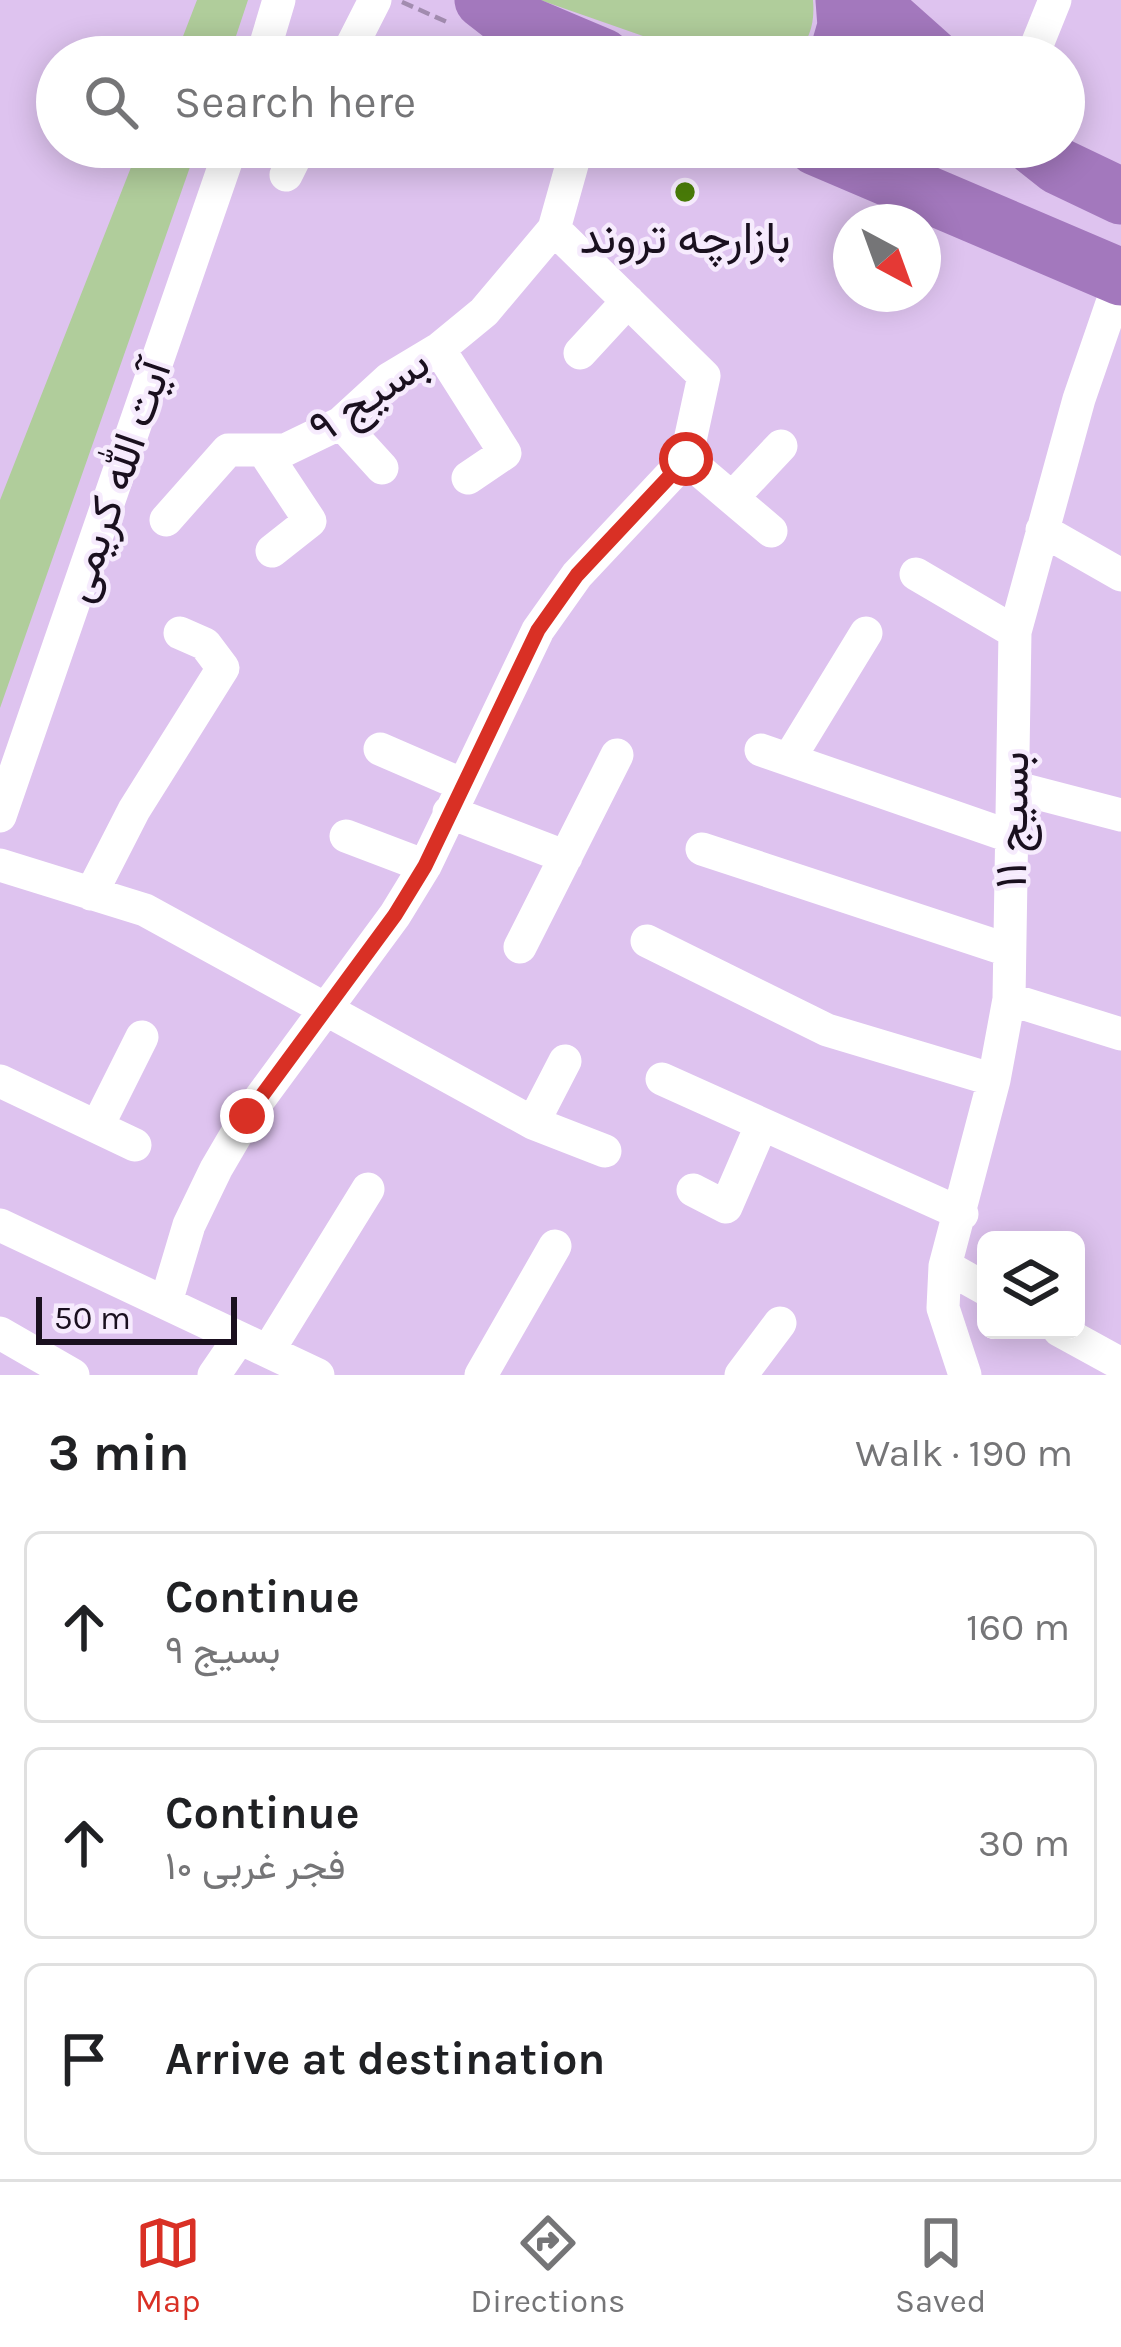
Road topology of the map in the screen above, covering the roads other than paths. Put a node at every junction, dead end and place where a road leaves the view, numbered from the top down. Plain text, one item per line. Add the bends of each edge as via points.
1 (375, 0) edge
2 (483, 0) edge
3 (844, 0) edge
4 (868, 0) edge
5 (1055, 0) edge
6 (284, 6) edge
7 (271, 36) edge
8 (357, 36) edge
9 (553, 36) edge
10 (843, 36) edge
11 (908, 36) edge
12 (1041, 36) edge
13 (224, 168) edge
14 (571, 168) edge
15 (866, 168) edge
16 (932, 168) edge
17 (554, 229) junction
18 (1018, 232) junction
19 (1121, 277) edge
20 (628, 302) junction
21 (439, 349) junction
22 (580, 353) dead end
23 (341, 424) junction
24 (781, 446) dead end
25 (263, 450) junction
26 (686, 459) junction
27 (382, 468) dead end
28 (468, 478) dead end
29 (732, 498) junction
30 (166, 520) dead end
31 (1042, 530) junction
32 (771, 532) dead end
33 (272, 551) dead end
34 (916, 574) dead end
35 (1121, 575) edge
36 (180, 632) dead end
37 (1015, 632) junction
38 (866, 633) dead end
39 (380, 748) dead end
40 (617, 755) dead end
41 (1013, 788) junction
42 (455, 798) junction
43 (1121, 815) edge
44 (0, 816) edge
45 (346, 836) dead end
46 (1012, 837) junction
47 (702, 849) dead end
48 (566, 857) junction
49 (0, 865) edge
50 (425, 866) junction
51 (91, 894) junction
52 (647, 941) dead end
53 (520, 947) dead end
54 (1008, 950) junction
55 (1009, 999) junction
56 (326, 1009) junction
57 (1121, 1034) edge
58 (142, 1036) dead end
59 (565, 1061) dead end
60 (662, 1079) dead end
61 (994, 1080) junction
62 (0, 1082) edge
63 (533, 1123) junction
64 (761, 1126) junction
65 (97, 1127) junction
66 (135, 1145) dead end
67 (605, 1151) dead end
68 (368, 1189) dead end
69 (693, 1190) dead end
70 (962, 1214) junction
71 (0, 1226) edge
72 (555, 1246) dead end
73 (945, 1266) junction
74 (977, 1284) edge
75 (166, 1302) junction
76 (780, 1323) dead end
77 (0, 1334) edge
78 (1075, 1339) edge
79 (254, 1346) junction
80 (1121, 1364) edge
81 (965, 1371) edge
82 (73, 1375) edge
83 (214, 1375) edge
84 (318, 1375) edge
85 (481, 1375) edge
86 (741, 1375) edge

1 - 8 street
2 - 9 highway
3 - 10 highway
4 - 11 highway
5 - 12 street
6 - 7 street
13 - 44 street, آیت الله کریمی
14 - 17 street, بسیج ۹
15 - 18 highway
16 - 18 highway
17 - 20 street
17 - 21 street, بسیج ۹ via 484,312
18 - 19 highway
19 - 31 street, بسیج ۱۱
20 - 22 street
20 - 26 street via 704,376
21 - 23 street, بسیج ۹ via 389,379
21 - 28 street via 505,453
23 - 25 street, بسیج ۹
23 - 27 street
24 - 29 street
25 - 30 street, بسیج ۹ via 228,450
25 - 33 street via 310,520
26 - 29 street
26 - 42 street via 577,575 538,630
29 - 32 street
31 - 35 street
31 - 37 street, بسیج ۱۱
34 - 37 street
36 - 51 street via 205,644 223,668
37 - 41 street, بسیج ۱۱
38 - 46 street via 775,755
39 - 42 street
40 - 48 street
41 - 43 street
41 - 46 street, بسیج ۱۱
42 - 48 street
42 - 50 street
45 - 50 street
46 - 54 street, بسیج ۱۱
47 - 54 street
48 - 53 street
49 - 51 street
50 - 56 street
51 - 56 street via 145,910
52 - 61 street via 827,1030
54 - 55 street, بسیج ۱۱
55 - 57 street
55 - 61 street, بسیج ۱۱
56 - 63 street
56 - 75 street via 216,1169
58 - 65 street
59 - 63 street
60 - 64 street
61 - 70 street, بسیج ۱۱
62 - 65 street
63 - 67 street
64 - 69 street via 726,1207
64 - 70 street
65 - 66 street
68 - 79 street
70 - 73 street, بسیج ۱۱
71 - 75 street
72 - 85 street
73 - 74 street
73 - 81 street, بسیج ۱۱ via 943,1308
75 - 79 street
76 - 86 street
77 - 82 street
78 - 80 street
79 - 83 street
79 - 84 street

